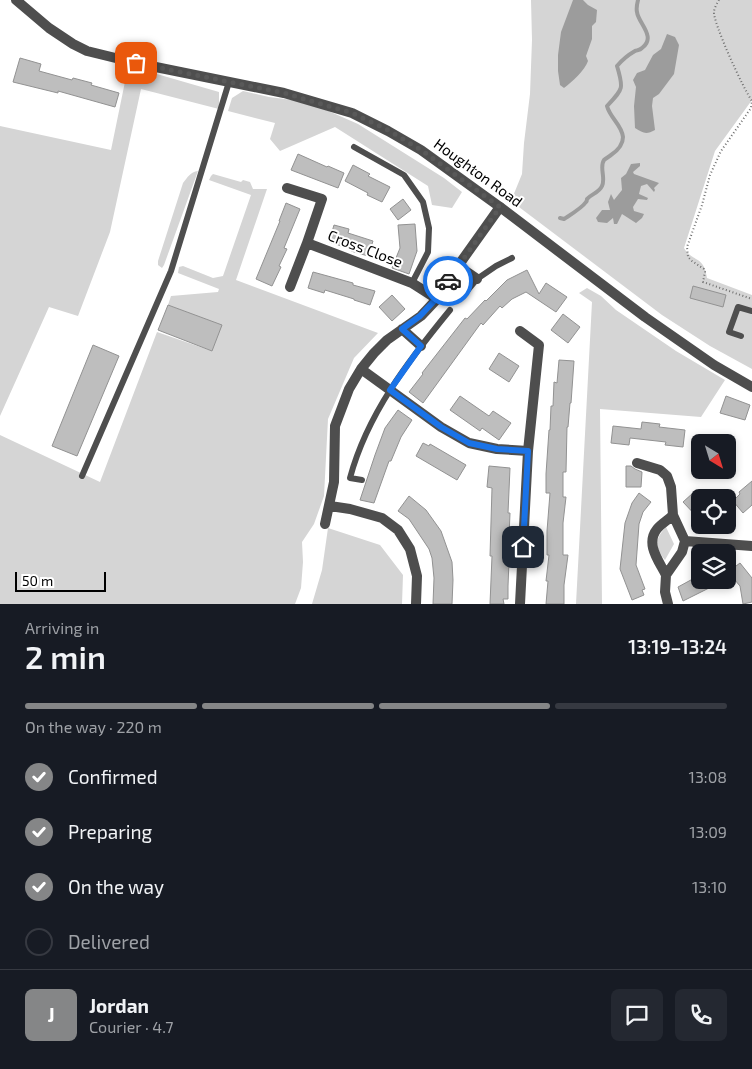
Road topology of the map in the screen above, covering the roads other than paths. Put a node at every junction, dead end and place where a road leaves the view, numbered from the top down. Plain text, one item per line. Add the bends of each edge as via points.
1 (16, 0) edge
2 (229, 82) junction
3 (354, 147) dead end
4 (287, 188) dead end
5 (500, 207) junction
6 (307, 243) junction
7 (512, 258) dead end
8 (458, 266) junction
9 (477, 279) junction
10 (412, 283) junction
11 (290, 287) dead end
12 (460, 298) dead end
13 (436, 299) junction
14 (450, 310) dead end
15 (752, 311) edge
16 (402, 329) junction
17 (520, 331) dead end
18 (741, 336) dead end
19 (421, 346) junction
20 (361, 369) junction
21 (752, 386) edge
22 (390, 390) junction
23 (528, 451) junction
24 (637, 463) dead end
25 (82, 476) dead end
26 (362, 480) dead end
27 (330, 506) junction
28 (673, 516) junction
29 (325, 524) dead end
30 (685, 541) junction
31 (752, 546) edge
32 (666, 575) junction
33 (416, 604) edge
34 (520, 604) edge
35 (668, 604) edge

1 - 2 street, Houghton Road via 49,28 87,51
2 - 5 street, Houghton Road via 284,93 352,113 421,150
2 - 25 lane via 171,271
3 - 10 lane, Cross Close via 404,174 423,202 429,228 428,252
4 - 6 street via 322,199
5 - 8 street
5 - 21 street, Houghton Road via 646,317 714,365
6 - 10 street, Cross Close
6 - 11 street
7 - 9 lane
8 - 9 street
8 - 13 street
9 - 12 lane
10 - 13 street, Cross Close
13 - 16 street
14 - 19 lane
15 - 18 lane via 738,307 729,332
16 - 19 street
16 - 20 street via 387,340
17 - 23 street via 539,345
19 - 22 lane
20 - 22 street
20 - 27 street via 349,389 335,426
22 - 23 street via 469,443
22 - 26 lane via 356,458 350,478
23 - 34 street
24 - 28 street via 660,470 667,476
27 - 29 street
27 - 33 street via 382,518 398,530 410,550 417,576
28 - 30 street
28 - 32 street via 656,530 652,541
30 - 31 street
30 - 32 street via 682,552
32 - 35 street

